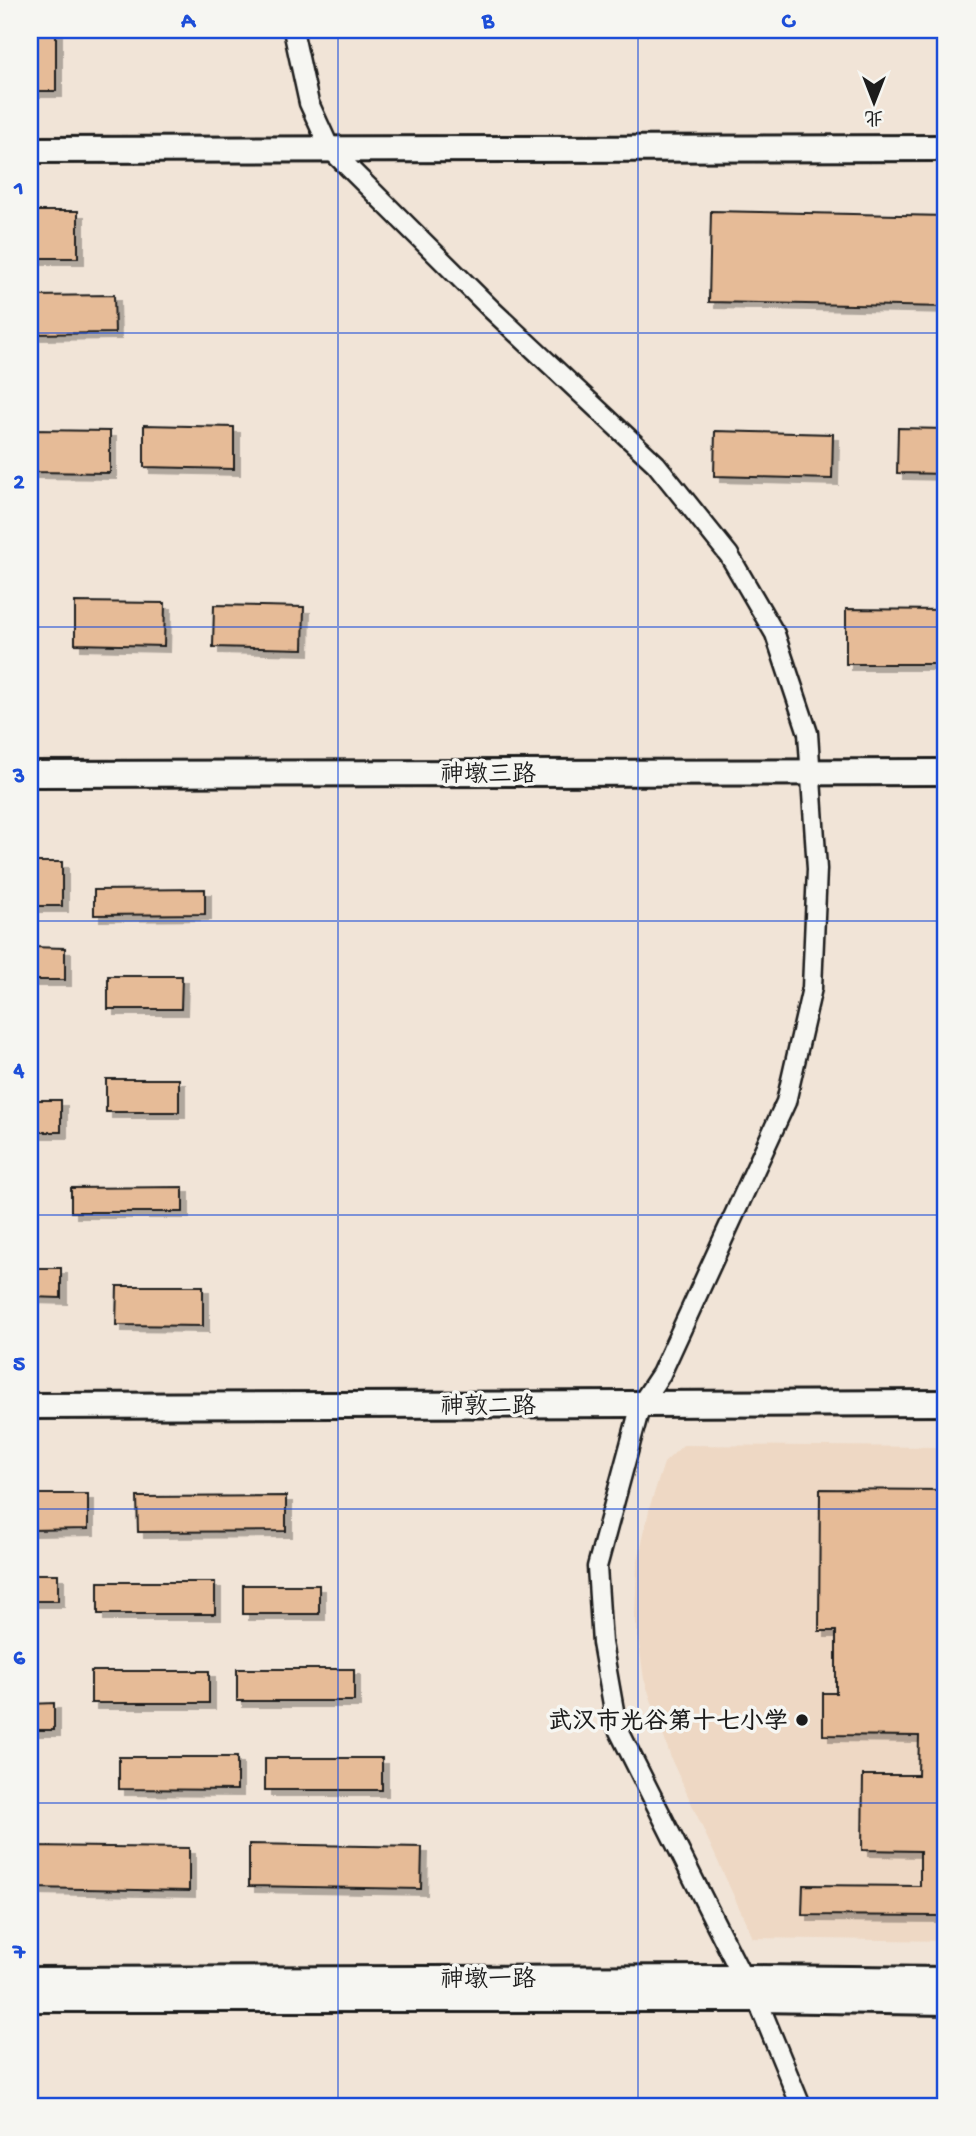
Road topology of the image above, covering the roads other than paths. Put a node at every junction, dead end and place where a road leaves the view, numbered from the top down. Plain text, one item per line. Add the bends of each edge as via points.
1 (293, 30) edge
2 (946, 148) edge
3 (330, 149) junction
4 (30, 150) edge
5 (811, 772) junction
6 (946, 772) edge
7 (30, 774) edge
8 (946, 1403) edge
9 (641, 1404) junction
10 (30, 1406) edge
11 (743, 1978) junction
12 (30, 1980) edge
13 (946, 1980) edge
14 (757, 1998) junction
15 (30, 2000) edge
16 (946, 2001) edge
17 (801, 2106) edge

1 - 3 street via 309,103
2 - 3 street
3 - 4 street
3 - 5 street via 656,464 729,555 775,634 808,733
5 - 6 street, 神墩三路
5 - 7 street, 神墩三路
5 - 9 street via 817,869 812,988 786,1102 661,1374
8 - 9 street, 神敦二路
9 - 10 street, 神敦二路
9 - 11 street via 597,1567 612,1703 617,1727
11 - 12 street, 神墩一路
11 - 13 street, 神墩一路
11 - 14 street
14 - 15 street, 神墩一路
14 - 16 street, 神墩一路
14 - 17 street

